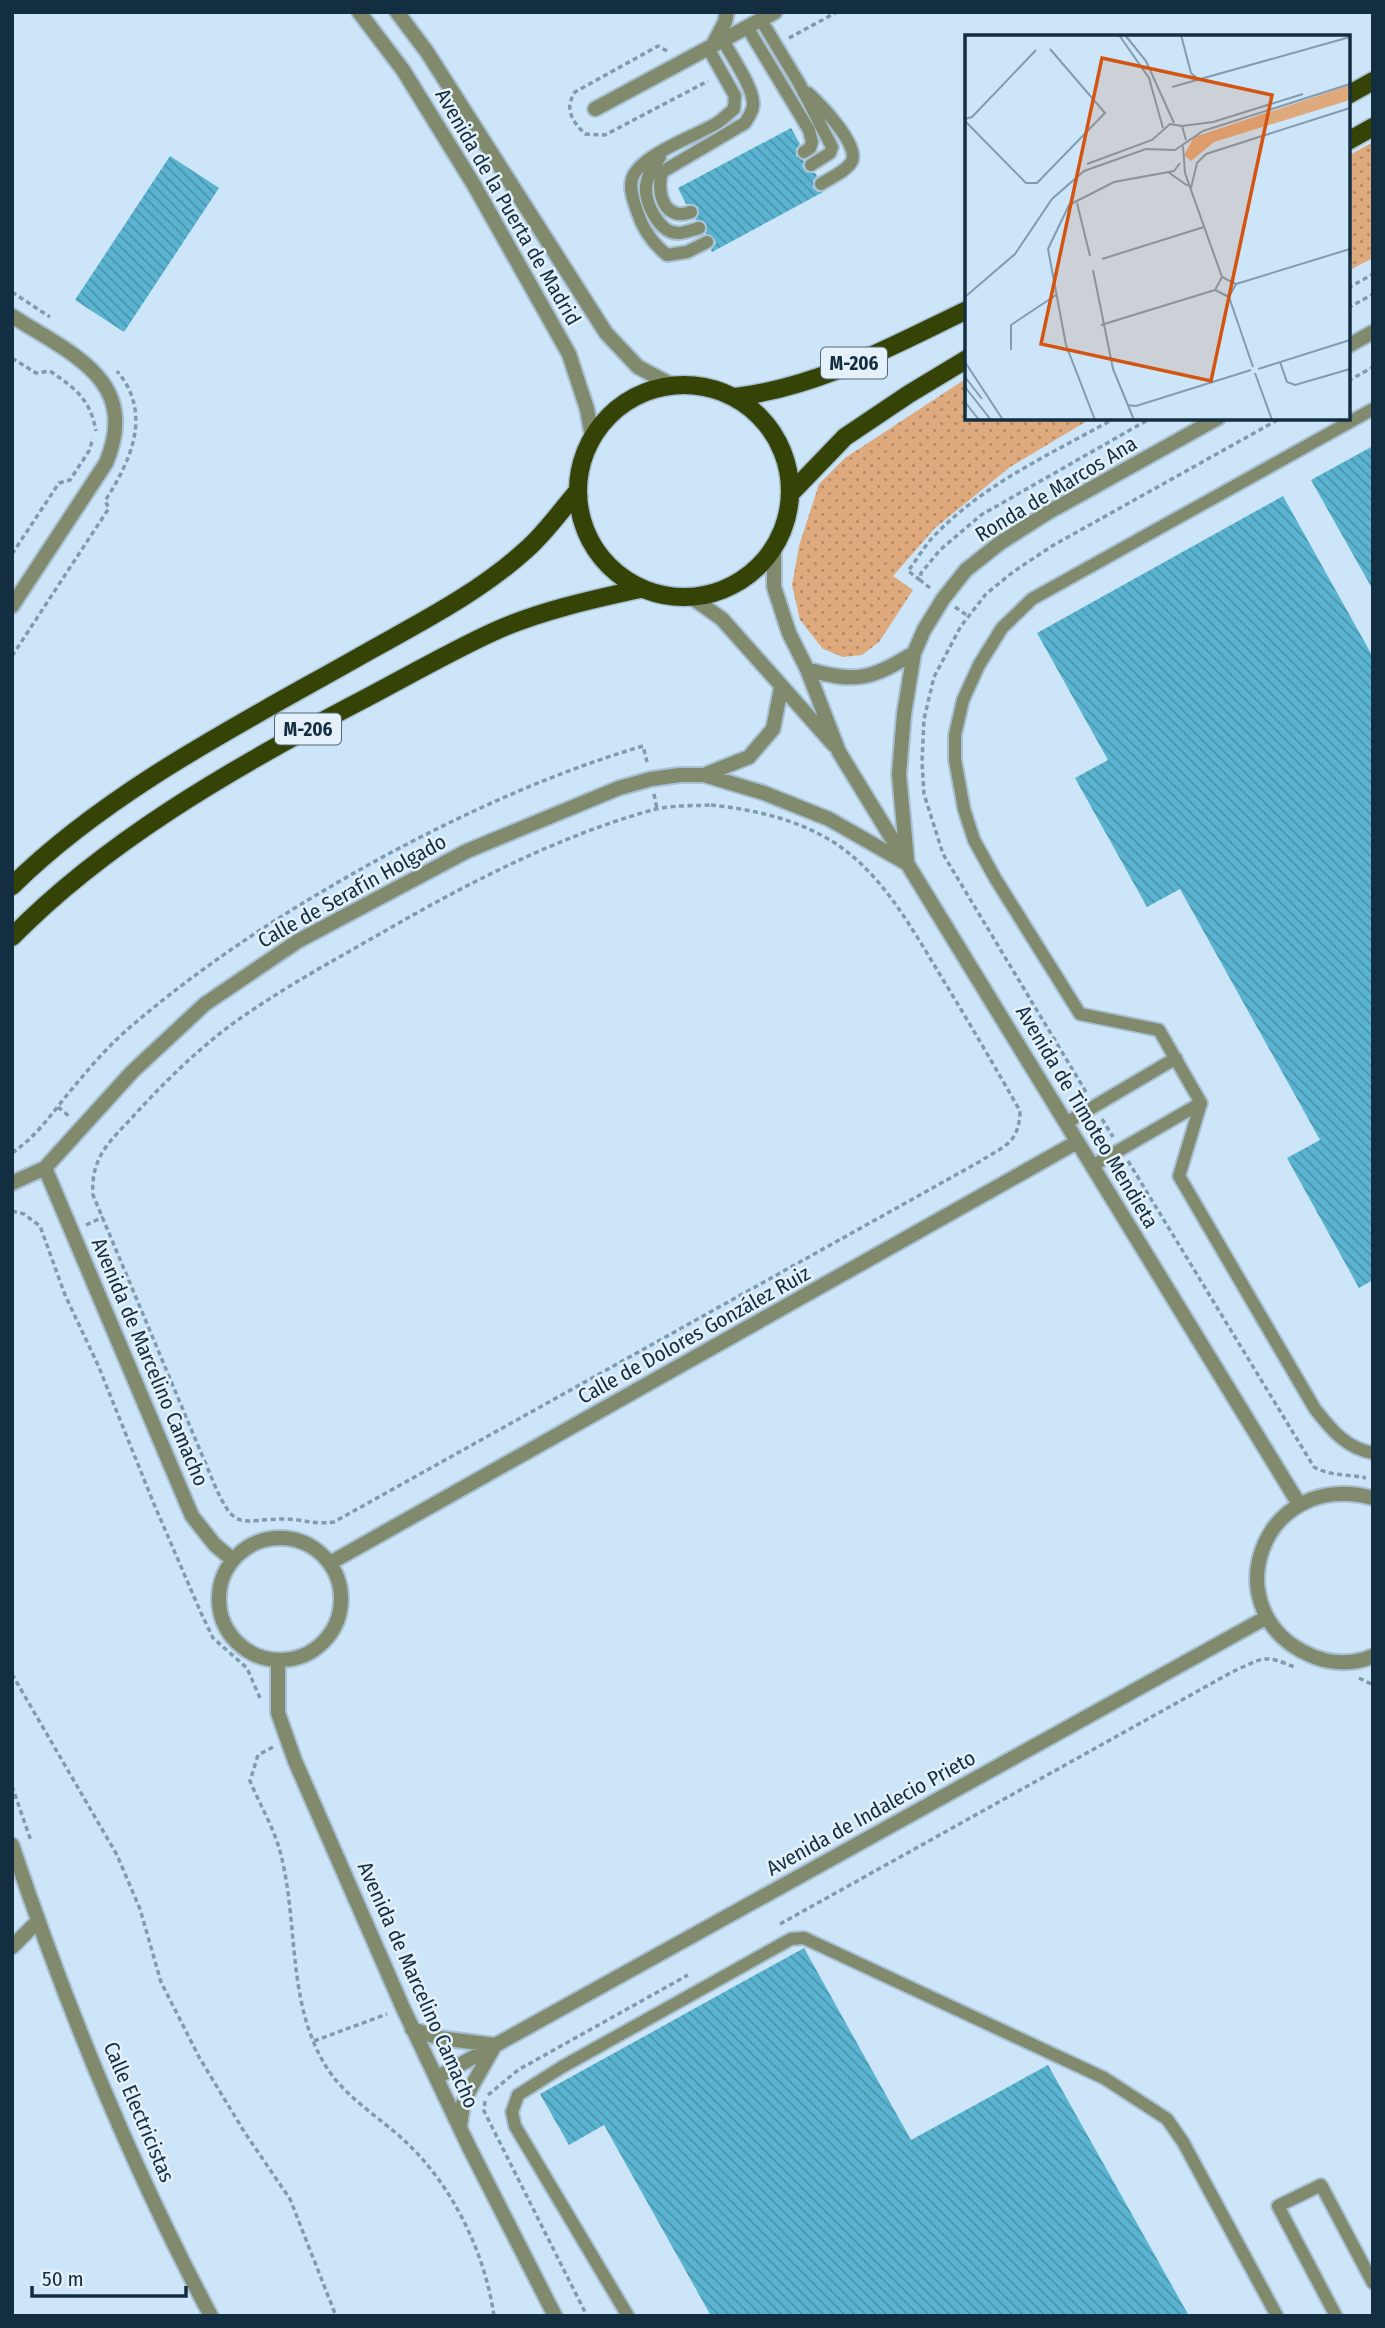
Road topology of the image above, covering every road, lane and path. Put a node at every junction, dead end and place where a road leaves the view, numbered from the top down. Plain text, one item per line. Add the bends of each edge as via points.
1 (359, 12) edge
2 (397, 12) edge
3 (727, 12) edge
4 (775, 12) edge
5 (761, 20) junction
6 (747, 27) junction
7 (714, 45) junction
8 (1373, 82) edge
9 (799, 83) junction
10 (1350, 94) edge
11 (595, 109) dead end
12 (1373, 127) edge
13 (1350, 140) edge
14 (664, 151) junction
15 (804, 152) dead end
16 (811, 165) dead end
17 (821, 184) dead end
18 (691, 212) dead end
19 (699, 228) dead end
20 (707, 242) dead end
21 (1373, 274) edge
22 (1350, 287) edge
23 (1373, 294) edge
24 (1350, 306) edge
25 (965, 311) edge
26 (12, 316) edge
27 (1373, 332) edge
28 (1350, 345) edge
29 (12, 358) edge
30 (965, 360) edge
31 (1373, 367) edge
32 (1350, 380) edge
33 (671, 385) junction
34 (735, 397) junction
35 (1373, 410) edge
36 (1111, 420) edge
37 (1147, 420) edge
38 (1214, 420) edge
39 (1277, 420) edge
40 (592, 436) junction
41 (792, 492) junction
42 (576, 493) junction
43 (774, 547) junction
44 (12, 554) edge
45 (920, 580) junction
46 (640, 589) junction
47 (691, 597) junction
48 (943, 599) junction
49 (12, 606) edge
50 (968, 617) junction
51 (951, 643) dead end
52 (914, 653) junction
53 (807, 669) junction
54 (781, 688) junction
55 (839, 752) junction
56 (704, 775) junction
57 (908, 864) junction
58 (12, 886) edge
59 (12, 937) edge
60 (312, 973) joint
61 (1176, 1058) junction
62 (1201, 1102) junction
63 (1066, 1123) junction
64 (1077, 1142) junction
65 (1092, 1166) junction
66 (46, 1168) junction
67 (12, 1183) edge
68 (12, 1210) edge
69 (1373, 1453) edge
70 (1373, 1498) edge
71 (1299, 1504) junction
72 (233, 1560) junction
73 (330, 1563) junction
74 (1267, 1617) junction
75 (1373, 1656) edge
76 (278, 1661) junction
77 (1305, 1671) dead end
78 (12, 1674) edge
79 (1350, 1677) dead end
80 (1373, 1685) edge
81 (260, 1700) dead end
82 (287, 1739) junction
83 (12, 1845) edge
84 (38, 1921) junction
85 (772, 1928) dead end
86 (12, 1947) edge
87 (688, 1976) dead end
88 (403, 2008) junction
89 (412, 2029) junction
90 (314, 2041) junction
91 (495, 2045) junction
92 (436, 2078) junction
93 (459, 2127) junction
94 (1373, 2283) edge
95 (211, 2316) edge
96 (336, 2316) edge
97 (494, 2316) edge
98 (555, 2316) edge
99 (587, 2316) edge
100 (628, 2316) edge
101 (1277, 2316) edge
102 (1336, 2316) edge

1 - 40 street, Avenida de la Puerta de Madrid via 403,70 453,150 569,354
2 - 33 street, Avenida de la Puerta de Madrid via 606,334 638,367
3 - 7 street
4 - 5 street
5 - 6 street
5 - 9 lane
6 - 7 street
6 - 15 lane via 809,130 813,142
7 - 11 street
7 - 14 lane via 735,96 734,109
7 - 18 lane via 751,92 754,103 745,123 662,172 658,184 666,208 677,214
8 - 10 main road
9 - 16 lane via 832,147
9 - 17 lane via 827,111 853,155 846,168
12 - 13 main road
14 - 19 lane via 650,171 646,187 649,206 670,232
14 - 20 lane via 639,168 632,179 640,220 653,244 667,255
21 - 22 path
23 - 24 path
25 - 34 main road, M-206 via 813,381
26 - 49 street via 101,378 117,416 115,442 106,463
27 - 28 street
29 - 44 path via 36,373 50,371 76,389 93,413 96,432 70,480 59,483
30 - 41 main road, M-206 via 845,437
31 - 32 path
33 - 34 main road, M-206 via 707,386
33 - 40 main road, M-206 via 638,395 613,411
34 - 41 main road, M-206 via 765,421 785,454
35 - 61 lane via 1032,599 1002,628 963,700 955,760 974,840 995,878 1080,1014 1159,1030
36 - 45 path via 964,508 936,534 908,571
37 - 45 path via 981,514 940,550
38 - 48 street, Ronda de Marcos Ana via 1000,543 965,570
39 - 50 path via 1052,546 986,594
40 - 42 main road, M-206 via 580,464
41 - 43 main road, M-206 via 788,520
42 - 46 main road, M-206 via 592,544 607,566
42 - 58 main road, M-206 via 528,549 466,596 119,797
43 - 47 main road, M-206 via 757,570 723,591
43 - 53 street, Avenida de Timoteo Mendieta via 774,587
45 - 48 path
46 - 47 main road, M-206 via 666,598
46 - 59 main road, M-206 via 494,631 276,746 138,833 46,903
47 - 54 street, Avenida de Timoteo Mendieta via 722,619
48 - 50 path
48 - 52 street, Ronda de Marcos Ana
50 - 51 path
52 - 53 street via 887,669 858,678 836,678
52 - 57 street, Ronda de Marcos Ana via 899,774
53 - 55 street, Avenida de Timoteo Mendieta
54 - 55 street, Avenida de Timoteo Mendieta
54 - 56 street, Calle de Serafín Holgado via 773,729 749,757
55 - 57 street, Avenida de Timoteo Mendieta
56 - 57 street, Calle de Serafín Holgado via 829,819
56 - 66 street, Calle de Serafín Holgado via 651,779 620,788 467,851 298,941 205,1004 132,1072
57 - 63 street, Avenida de Timoteo Mendieta
60 - 60 path via 479,880 600,828 657,809 746,808 824,836 850,855 894,901 1020,1111 1020,1125 1014,1139 979,1162 334,1522 315,1525 284,1519 246,1523 224,1506 215,1486 93,1195 92,1177 101,1152 203,1048 252,1010
61 - 62 lane
61 - 63 lane
62 - 65 lane
62 - 69 lane via 1179,1176 1315,1409 1339,1439
63 - 64 street, Avenida de Timoteo Mendieta
64 - 65 street, Avenida de Timoteo Mendieta
64 - 73 street, Calle de Dolores González Ruiz
65 - 71 street, Avenida de Timoteo Mendieta
66 - 67 street
66 - 72 street, Avenida de Marcelino Camacho via 192,1516
68 - 81 path via 40,1226 201,1613 213,1638 247,1668
70 - 71 street via 1336,1492
71 - 74 street via 1275,1526 1260,1554 1259,1597
72 - 73 street via 250,1546 271,1539 293,1539 314,1548
72 - 76 street via 223,1577 221,1616 242,1648
73 - 76 street via 342,1600 329,1636 315,1650
74 - 75 street via 1280,1636 1320,1659 1342,1662
74 - 91 street, Avenida de Indalecio Prieto
76 - 82 street, Avenida de Marcelino Camacho via 278,1713
77 - 85 path via 1275,1658 1232,1672
78 - 96 path via 117,1855 140,1909 161,1982 199,2057 290,2199
79 - 80 path
82 - 88 street, Avenida de Marcelino Camacho
82 - 90 path via 258,1755 250,1781 281,1853 299,1995
83 - 84 street, Calle Electricistas
84 - 86 street
84 - 95 street, Calle Electricistas via 131,2156
87 - 99 path via 518,2070 485,2097 484,2111
88 - 89 street, Avenida de Marcelino Camacho
88 - 90 path
89 - 91 street via 440,2038
89 - 92 street, Avenida de Marcelino Camacho
90 - 97 path via 330,2071 353,2097 429,2167 463,2219 481,2260
91 - 92 street, Avenida de Indalecio Prieto
91 - 93 street via 463,2104
92 - 93 street, Avenida de Marcelino Camacho
93 - 98 street, Avenida de Marcelino Camacho
94 - 102 lane via 1321,2185 1278,2206
100 - 101 lane via 515,2126 512,2112 519,2095 791,1939 804,1938 1104,2078 1167,2119

